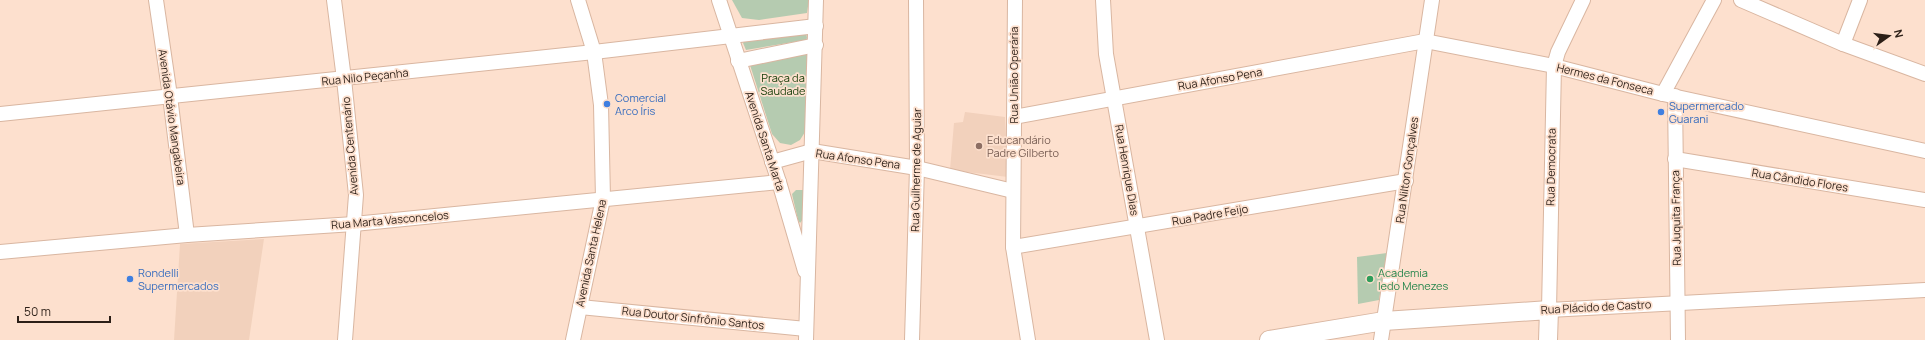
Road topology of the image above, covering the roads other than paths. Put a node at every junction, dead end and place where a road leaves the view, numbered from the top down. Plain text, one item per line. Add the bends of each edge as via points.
1 (156, 0) edge
2 (334, 0) edge
3 (578, 0) edge
4 (719, 0) edge
5 (816, 0) edge
6 (916, 0) edge
7 (1015, 0) edge
8 (1103, 0) edge
9 (1432, 0) edge
10 (1583, 0) edge
11 (1714, 0) edge
12 (1741, 0) edge
13 (1860, 0) edge
14 (816, 26) junction
15 (730, 35) junction
16 (1425, 41) junction
17 (1843, 44) junction
18 (816, 45) junction
19 (594, 52) junction
20 (738, 61) junction
21 (1554, 66) junction
22 (1925, 74) edge
23 (344, 79) junction
24 (1669, 95) junction
25 (170, 96) junction
26 (1114, 98) junction
27 (0, 114) edge
28 (1014, 118) junction
29 (812, 151) junction
30 (1925, 151) edge
31 (1675, 159) junction
32 (772, 162) junction
33 (917, 168) junction
34 (1406, 181) junction
35 (779, 182) junction
36 (1013, 191) junction
37 (603, 199) junction
38 (1925, 200) edge
39 (354, 224) junction
40 (1138, 227) junction
41 (187, 235) junction
42 (1013, 247) junction
43 (0, 252) edge
44 (809, 283) junction
45 (1925, 290) edge
46 (1677, 303) junction
47 (580, 307) junction
48 (1548, 310) junction
49 (1384, 321) junction
50 (806, 335) edge
51 (345, 340) edge
52 (573, 340) edge
53 (912, 340) edge
54 (1028, 340) edge
55 (1157, 340) edge
56 (1269, 340) edge
57 (1381, 340) edge
58 (1548, 340) edge
59 (1678, 340) edge

1 - 25 street, Avenida Otávio Mangabeira
2 - 23 street, Avenida Centenário
3 - 19 street, Avenida Santa Helena
4 - 15 street, Avenida Santa Marta
5 - 14 street
6 - 33 street, Rua Guilherme de Aguiar
7 - 28 street, Rua União Operária
8 - 26 street, Rua Henrique Dias via 1106,54
9 - 16 street, Rua Nilton Gonçalves
10 - 21 street, Rua Democrata
11 - 24 street, Rua Juquita França
12 - 17 street
13 - 17 street
14 - 15 street, Rua Nilo Peçanha
14 - 18 street
15 - 19 street, Rua Nilo Peçanha
15 - 20 street, Avenida Santa Marta
16 - 21 street, Hermes da Fonseca
16 - 26 street, Rua Afonso Pena
16 - 34 street, Rua Nilton Gonçalves
17 - 22 street
18 - 20 street
18 - 29 street
19 - 23 street, Rua Nilo Peçanha
19 - 37 street, Avenida Santa Helena via 601,105
20 - 32 street, Avenida Santa Marta
21 - 24 street, Hermes da Fonseca
21 - 48 street, Rua Democrata
23 - 25 street, Rua Nilo Peçanha
23 - 39 street, Avenida Centenário via 356,195
24 - 30 street, Hermes da Fonseca
24 - 31 street, Rua Juquita França
25 - 27 street, Rua Nilo Peçanha
25 - 41 street, Avenida Otávio Mangabeira
26 - 28 street, Rua Afonso Pena
26 - 40 street, Rua Henrique Dias
28 - 36 street, Rua União Operária
29 - 32 street, Rua Afonso Pena
29 - 33 street, Rua Afonso Pena
29 - 44 street
31 - 38 street, Rua Cândido Flores
31 - 46 street, Rua Juquita França
32 - 35 street, Avenida Santa Marta
33 - 36 street, Rua Afonso Pena
33 - 53 street, Rua Guilherme de Aguiar
34 - 40 street, Rua Padre Feijo
34 - 49 street, Rua Nilton Gonçalves
35 - 37 street, Rua Marta Vasconcelos
35 - 44 street, Avenida Santa Marta
36 - 42 street, Rua União Operária
37 - 39 street, Rua Marta Vasconcelos
37 - 47 street, Avenida Santa Helena
39 - 41 street, Rua Marta Vasconcelos
39 - 51 street, Avenida Centenário
40 - 42 street, Rua Padre Feijo
40 - 55 street, Rua Henrique Dias
41 - 43 street, Rua Marta Vasconcelos
42 - 54 street, Rua União Operária
44 - 50 street
45 - 46 street, Rua Plácido de Castro
46 - 48 street, Rua Plácido de Castro
46 - 59 street, Rua Juquita França
47 - 50 street, Rua Doutor Sinfrônio Santos
47 - 52 street, Avenida Santa Helena
48 - 49 main road, Rua Plácido de Castro
48 - 58 main road, Rua Democrata
49 - 56 main road, Rua Plácido de Castro
49 - 57 street, Rua Nilton Gonçalves

